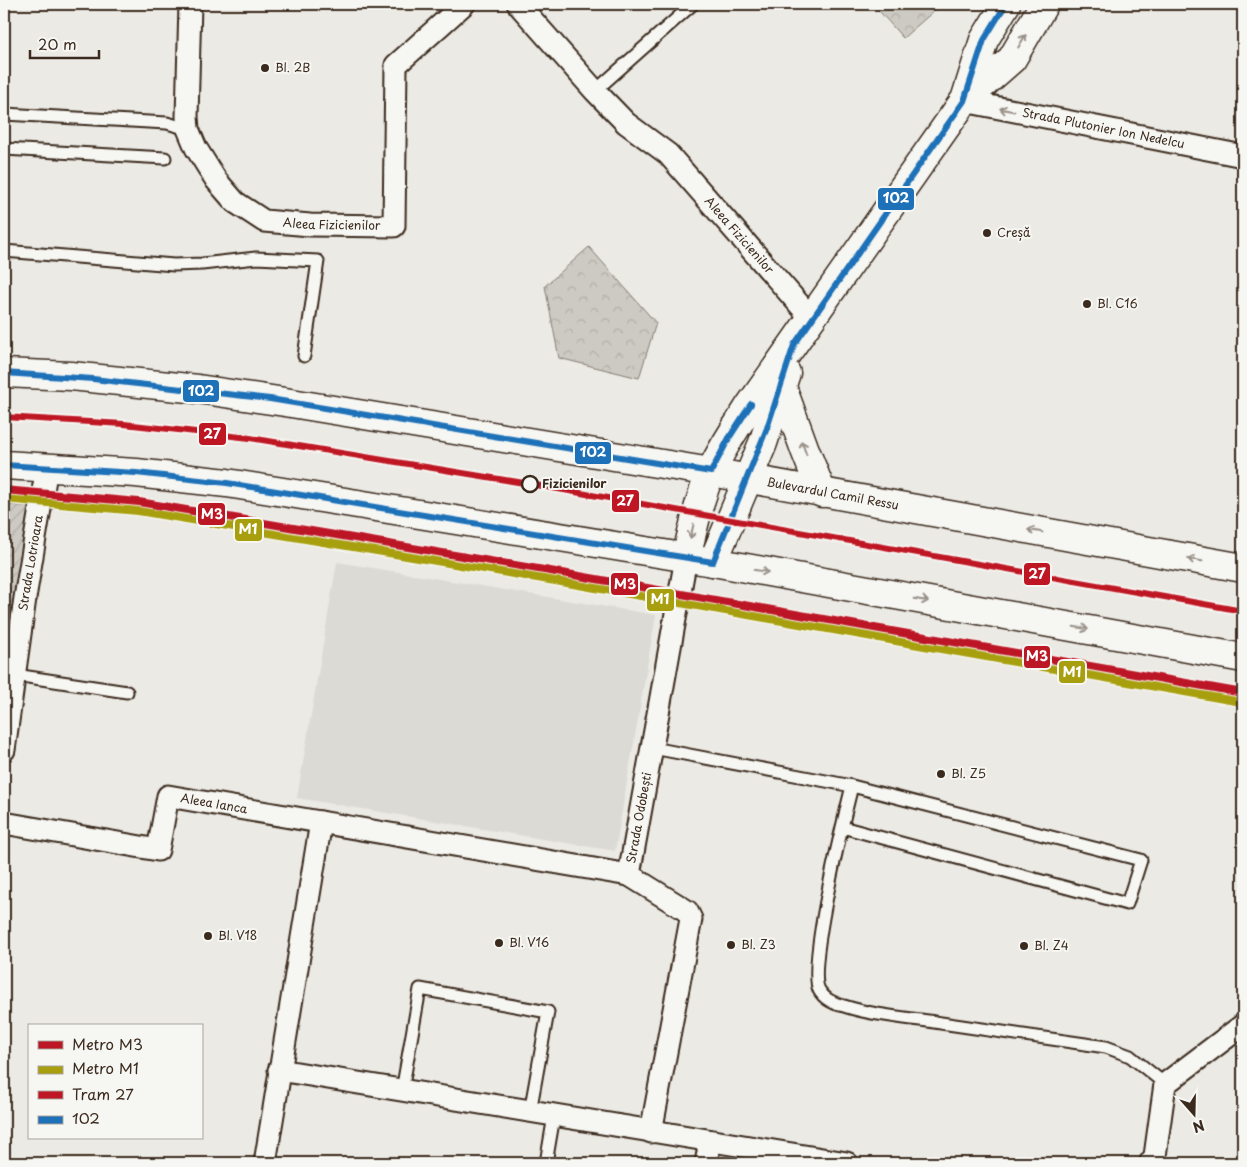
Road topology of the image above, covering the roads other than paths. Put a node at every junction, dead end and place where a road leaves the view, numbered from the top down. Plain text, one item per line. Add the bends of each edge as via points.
1 (190, 4) edge
2 (464, 4) edge
3 (518, 4) edge
4 (693, 4) edge
5 (1006, 4) edge
6 (1044, 4) edge
7 (595, 91) junction
8 (964, 101) junction
9 (4, 114) edge
10 (188, 129) junction
11 (4, 149) edge
12 (1243, 156) edge
13 (166, 158) dead end
14 (4, 251) edge
15 (812, 319) junction
16 (794, 346) junction
17 (304, 356) dead end
18 (4, 373) edge
19 (782, 387) junction
20 (4, 465) edge
21 (47, 467) junction
22 (711, 472) junction
23 (748, 479) junction
24 (822, 493) junction
25 (686, 558) junction
26 (713, 562) junction
27 (1243, 568) edge
28 (681, 589) junction
29 (1243, 658) edge
30 (15, 674) junction
31 (127, 692) dead end
32 (653, 748) junction
33 (4, 749) edge
34 (852, 786) junction
35 (321, 822) junction
36 (4, 823) edge
37 (842, 827) junction
38 (629, 875) junction
39 (1243, 1025) edge
40 (279, 1070) junction
41 (1165, 1084) junction
42 (402, 1091) junction
43 (530, 1112) junction
44 (554, 1116) junction
45 (651, 1132) junction
46 (710, 1141) junction
47 (265, 1163) edge
48 (546, 1163) edge
49 (706, 1163) edge
50 (843, 1163) edge
51 (1150, 1163) edge

1 - 10 street, Aleea Fizicienilor
2 - 10 street, Aleea Fizicienilor via 396,66 394,226 264,221 235,202 216,180
3 - 7 street, Aleea Fizicienilor
4 - 7 lane
5 - 8 main road via 984,40
8 -> 6 main road via 1012,59
7 - 15 street, Aleea Fizicienilor via 626,123 668,154
12 -> 8 street, Strada Plutonier Ion Nedelcu
8 - 15 main road
9 - 10 lane via 167,123
11 - 13 lane
14 - 17 lane via 174,265 256,258 318,261
15 - 16 main road
16 - 19 main road
16 - 22 main road via 749,407
18 - 22 main road, Bulevardul Camil Ressu via 198,389
19 - 23 main road
24 -> 19 main road
20 - 21 main road
21 - 25 main road via 227,483
21 - 30 street, Strada Lotrioara
22 - 23 main road, Bulevardul Camil Ressu
22 -> 25 main road
23 - 24 main road, Bulevardul Camil Ressu
23 - 26 main road
27 -> 24 main road, Bulevardul Camil Ressu
25 - 26 main road
25 - 28 street, Strada Odobești
26 - 28 street
26 -> 29 main road
28 - 32 street, Strada Odobești
30 - 31 lane
30 - 33 street, Strada Lotrioara
32 - 34 lane
32 - 38 street, Strada Odobești
34 - 37 lane
34 - 37 lane via 1141,860 1127,904
35 - 36 street, Aleea Ianca via 168,796 158,850
35 - 38 street, Aleea Ianca
35 - 40 street
37 - 41 lane via 816,974 819,990 829,1000 883,1014 1106,1046 1130,1056
38 - 45 street, Strada Odobești via 687,911 691,919
39 - 41 street
40 - 42 street
40 - 47 street
41 - 51 street via 1155,1156
42 - 43 street
42 - 43 lane via 420,989 548,1012
43 - 44 street
44 - 45 street
44 - 48 lane
45 - 46 street
46 - 49 street
46 - 50 street

